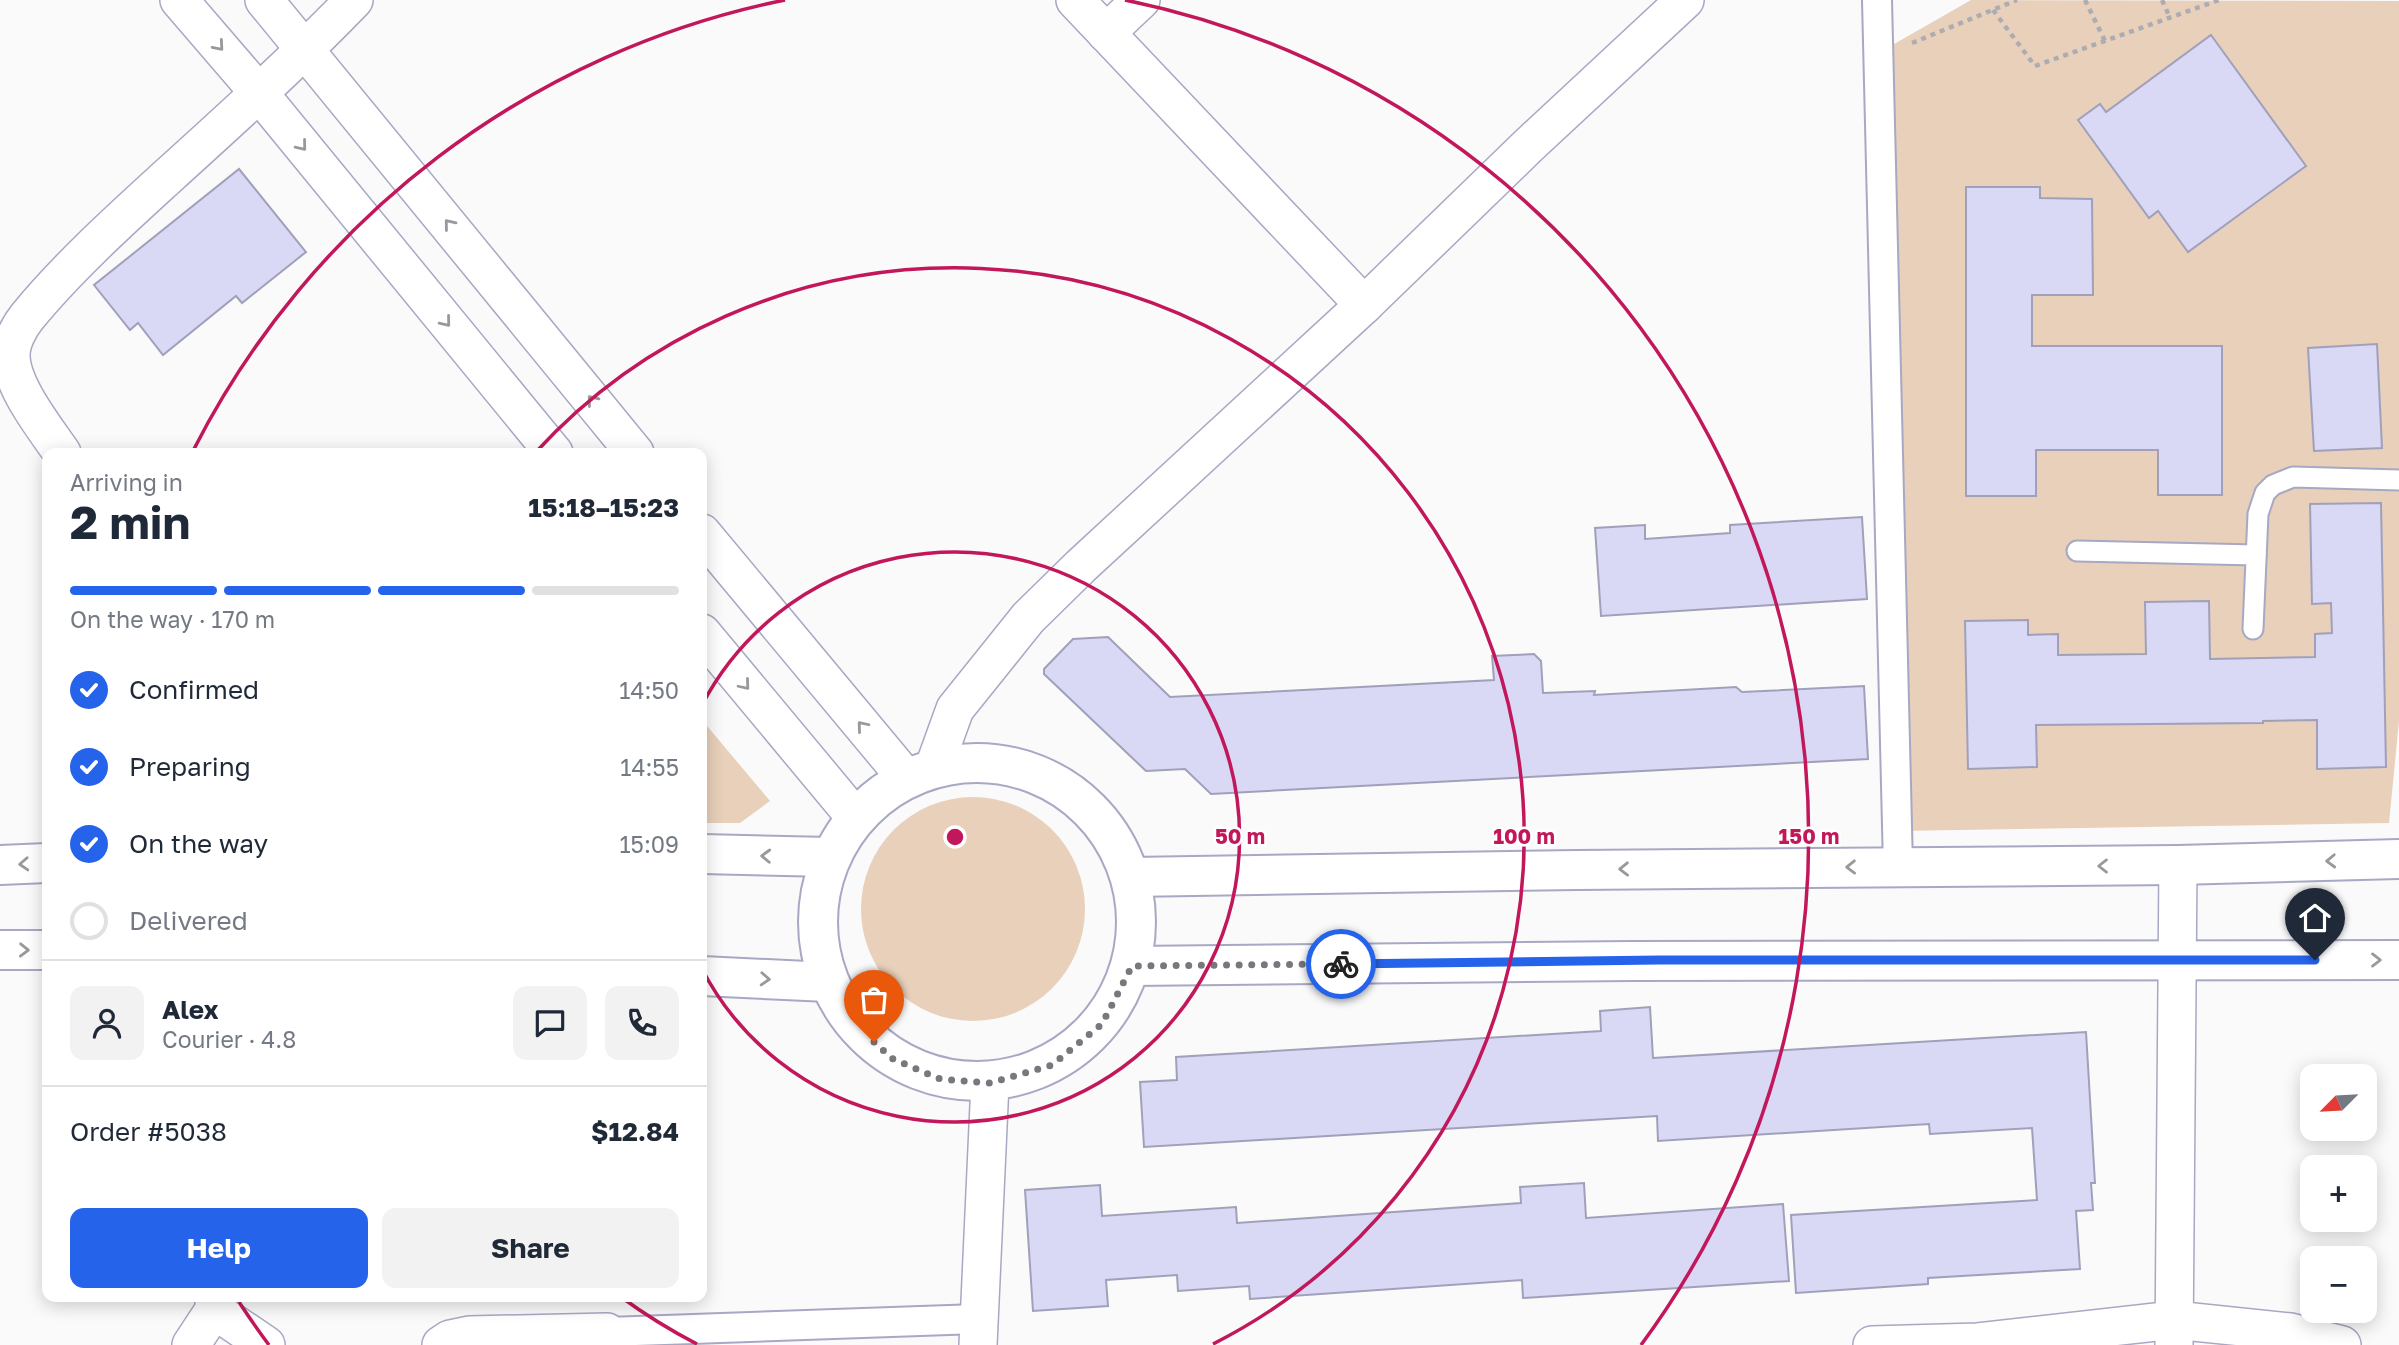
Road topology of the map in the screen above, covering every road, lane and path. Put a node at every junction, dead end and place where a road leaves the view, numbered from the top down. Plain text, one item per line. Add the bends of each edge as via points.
1 (179, 0) edge
2 (264, 0) edge
3 (354, 0) edge
4 (1075, 0) edge
5 (1141, 0) edge
6 (1685, 0) edge
7 (1877, 0) edge
8 (2017, 0) edge
9 (2085, 0) edge
10 (2162, 0) edge
11 (2219, 0) edge
12 (1993, 10) junction
13 (2170, 18) junction
14 (1106, 33) junction
15 (2105, 41) junction
16 (306, 50) junction
17 (1878, 56) junction
18 (259, 93) junction
19 (1364, 305) junction
20 (59, 448) edge
21 (550, 448) edge
22 (631, 448) edge
23 (2399, 480) edge
24 (707, 539) edge
25 (2077, 551) dead end
26 (2256, 555) junction
27 (2253, 629) dead end
28 (707, 639) edge
29 (920, 773) junction
30 (855, 817) junction
31 (707, 854) edge
32 (830, 858) junction
33 (2399, 859) edge
34 (42, 863) edge
35 (0, 865) edge
36 (2178, 865) junction
37 (1898, 867) junction
38 (1131, 877) junction
39 (0, 950) edge
40 (42, 950) edge
41 (2176, 960) junction
42 (2399, 960) edge
43 (1132, 966) junction
44 (707, 976) edge
45 (828, 982) junction
46 (990, 1083) junction
47 (214, 1303) edge
48 (978, 1332) edge
49 (2174, 1332) edge
50 (607, 1339) edge
51 (1976, 1343) edge
52 (191, 1345) edge
53 (266, 1345) edge
54 (441, 1345) edge
55 (1871, 1345) edge
56 (2342, 1345) edge

1 -> 18 street
2 - 16 street
3 - 16 street
4 - 14 street
5 - 14 street
6 - 19 street
7 - 17 street
8 - 12 path
9 - 15 path
10 - 13 path
11 - 13 path
12 - 15 path via 2035,66
12 - 17 path
13 - 15 path
14 - 19 street
16 - 18 street
22 -> 16 street
17 - 37 street
18 - 20 street via 104,235 26,318 13,340 11,356 26,398
18 -> 21 street
19 - 29 street via 1028,618 955,709
23 - 26 lane via 2282,480 2265,493 2260,504
29 -> 24 street
25 - 26 lane
26 - 27 lane
28 -> 30 street
29 - 30 street
29 - 38 street via 995,762 1055,782 1102,822
30 - 32 street
32 -> 31 street
32 - 45 street via 817,919
33 -> 36 street
34 -> 35 street
36 -> 37 street
36 - 41 street
37 -> 38 street
38 - 43 street via 1138,921
39 -> 40 street
41 -> 42 street
41 - 43 street
41 - 49 street
43 - 46 street via 1102,1024 1052,1065
44 -> 45 street
45 - 46 street via 855,1025 893,1059 940,1079
46 - 48 street
47 - 52 street
47 - 53 street
48 - 50 street
49 - 51 street
49 - 56 street via 2290,1332
50 - 54 street via 469,1335
51 - 55 street

